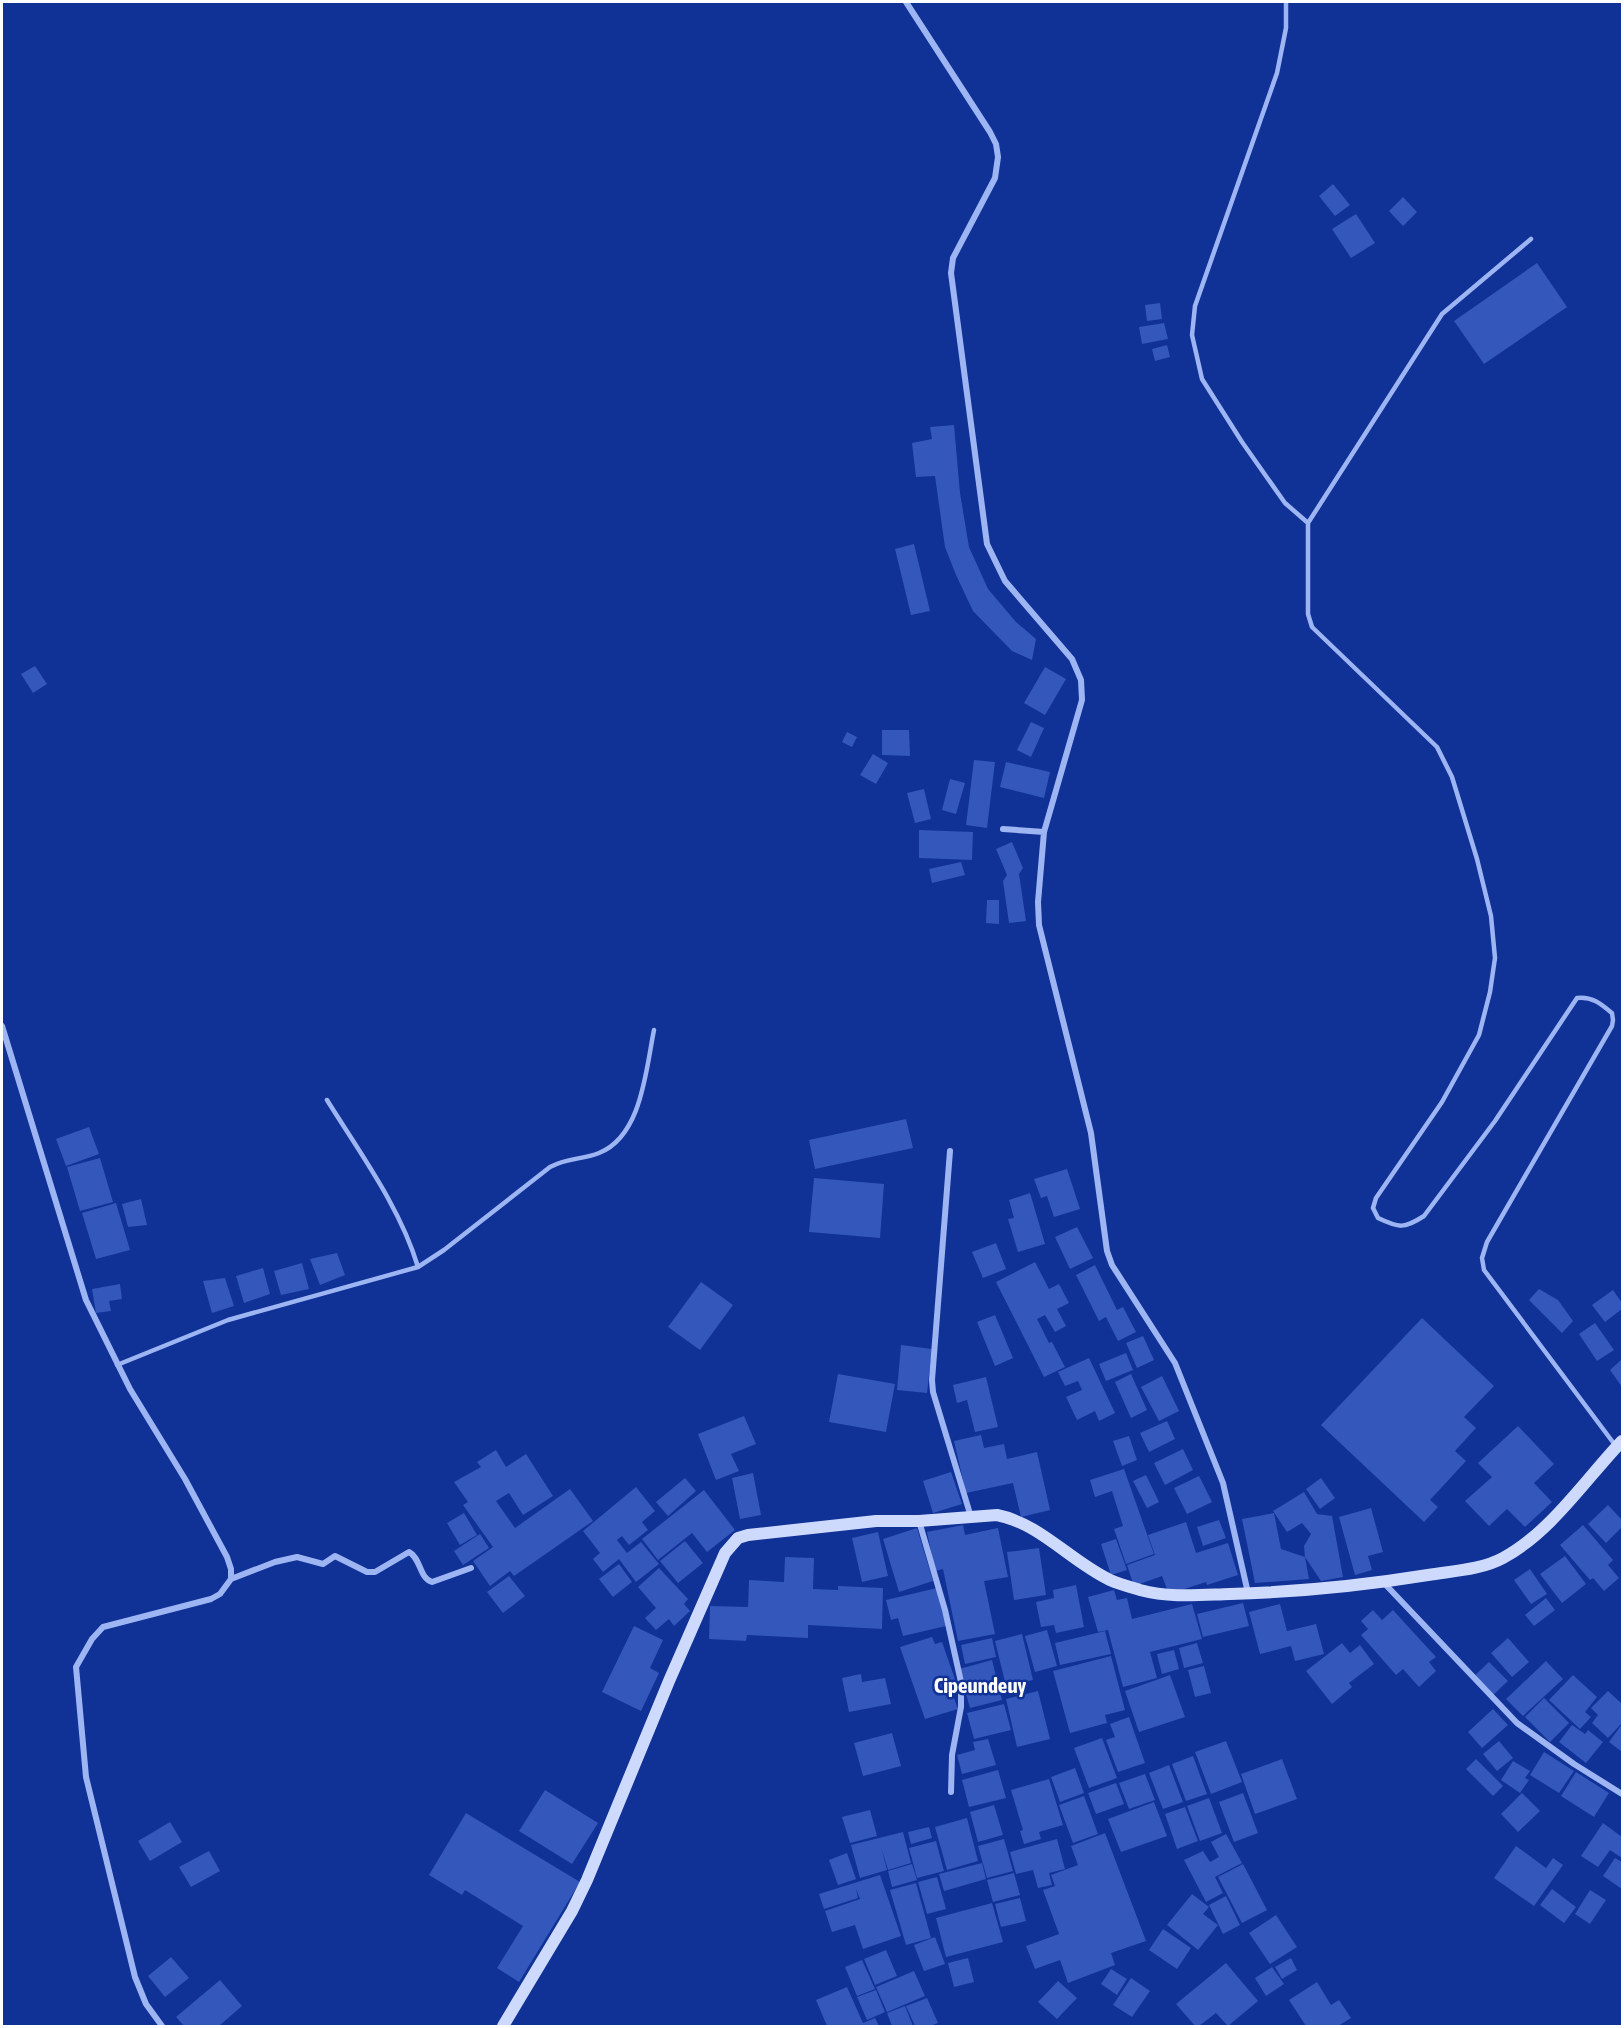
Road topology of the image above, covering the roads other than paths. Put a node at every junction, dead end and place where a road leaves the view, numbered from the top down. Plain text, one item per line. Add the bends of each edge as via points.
1 (906, 2) edge
2 (1286, 2) edge
3 (1531, 239) dead end
4 (1308, 523) junction
5 (1003, 829) dead end
6 (1044, 832) junction
7 (2, 1026) edge
8 (654, 1030) dead end
9 (327, 1100) dead end
10 (950, 1151) dead end
11 (418, 1267) junction
12 (117, 1365) junction
13 (1620, 1444) edge
14 (971, 1517) junction
15 (918, 1521) junction
16 (471, 1568) dead end
17 (231, 1579) junction
18 (1383, 1582) junction
19 (1248, 1594) junction
20 (951, 1792) dead end
21 (1623, 1794) edge
22 (162, 2026) edge
23 (503, 2026) edge

1 - 6 street via 990,132 997,150 995,177 953,258 951,273 987,544 1005,581 1072,659 1081,680 1082,700
2 - 4 lane via 1286,28 1277,73 1195,306 1192,335 1208,388 1285,503
3 - 4 lane via 1442,314
4 - 13 lane via 1309,621 1437,747 1452,777 1478,859 1491,916 1495,958 1479,1035 1442,1102 1373,1208 1378,1218 1401,1227 1424,1216 1577,998 1597,1001 1612,1013 1612,1026 1487,1242 1482,1258 1484,1270
5 - 6 street
6 - 19 street via 1039,925 1091,1133 1107,1251 1175,1363 1223,1483
7 - 12 street via 86,1300
8 - 11 lane via 639,1102 619,1140 599,1153 563,1160 550,1167
9 - 11 lane via 392,1206
10 - 14 street via 932,1380
11 - 12 lane via 228,1320
12 - 17 street via 215,1533 227,1557
13 - 18 street via 1525,1544 1501,1559 1477,1567
14 - 15 street
14 - 19 street via 1009,1517 1110,1580 1140,1590 1167,1596
15 - 20 street via 945,1610 961,1682
15 - 23 street via 876,1521 748,1535 732,1543 724,1553 587,1880
16 - 17 street via 432,1582 427,1581 409,1552 375,1572 335,1556 323,1563 297,1557
17 - 22 street via 211,1599 103,1628 87,1645 76,1667 86,1777 100,1839 135,1977 146,2004
18 - 19 street via 1310,1592
18 - 21 street via 1517,1723

